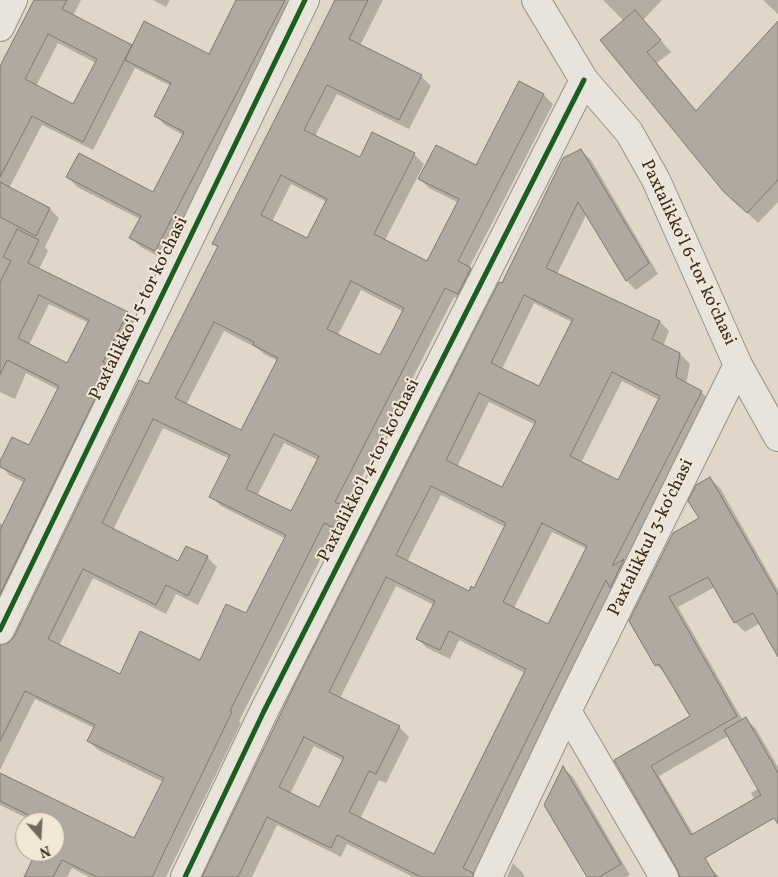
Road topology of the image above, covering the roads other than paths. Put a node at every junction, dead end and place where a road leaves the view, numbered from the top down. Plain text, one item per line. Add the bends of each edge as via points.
1 (13, 0) edge
2 (304, 0) edge
3 (536, 0) edge
4 (0, 26) edge
5 (584, 80) junction
6 (738, 365) junction
7 (778, 437) edge
8 (0, 630) edge
9 (567, 710) junction
10 (185, 877) edge
11 (488, 877) edge
12 (664, 877) edge

1 - 4 street
2 - 8 street, Paxtalikkoʻl 5-tor koʻchasi
3 - 5 street, Paxtalikkoʻl 6-tor koʻchasi
5 - 6 street, Paxtalikkoʻl 6-tor koʻchasi via 629,132 656,180
5 - 10 street, Paxtalikkoʻl 4-tor koʻchasi via 264,711
6 - 7 street, Paxtalikkoʻl 6-tor koʻchasi
6 - 9 street, Paxtalikkul 3-koʻchasi
9 - 11 street, Paxtalikkul 3-koʻchasi
9 - 12 street

